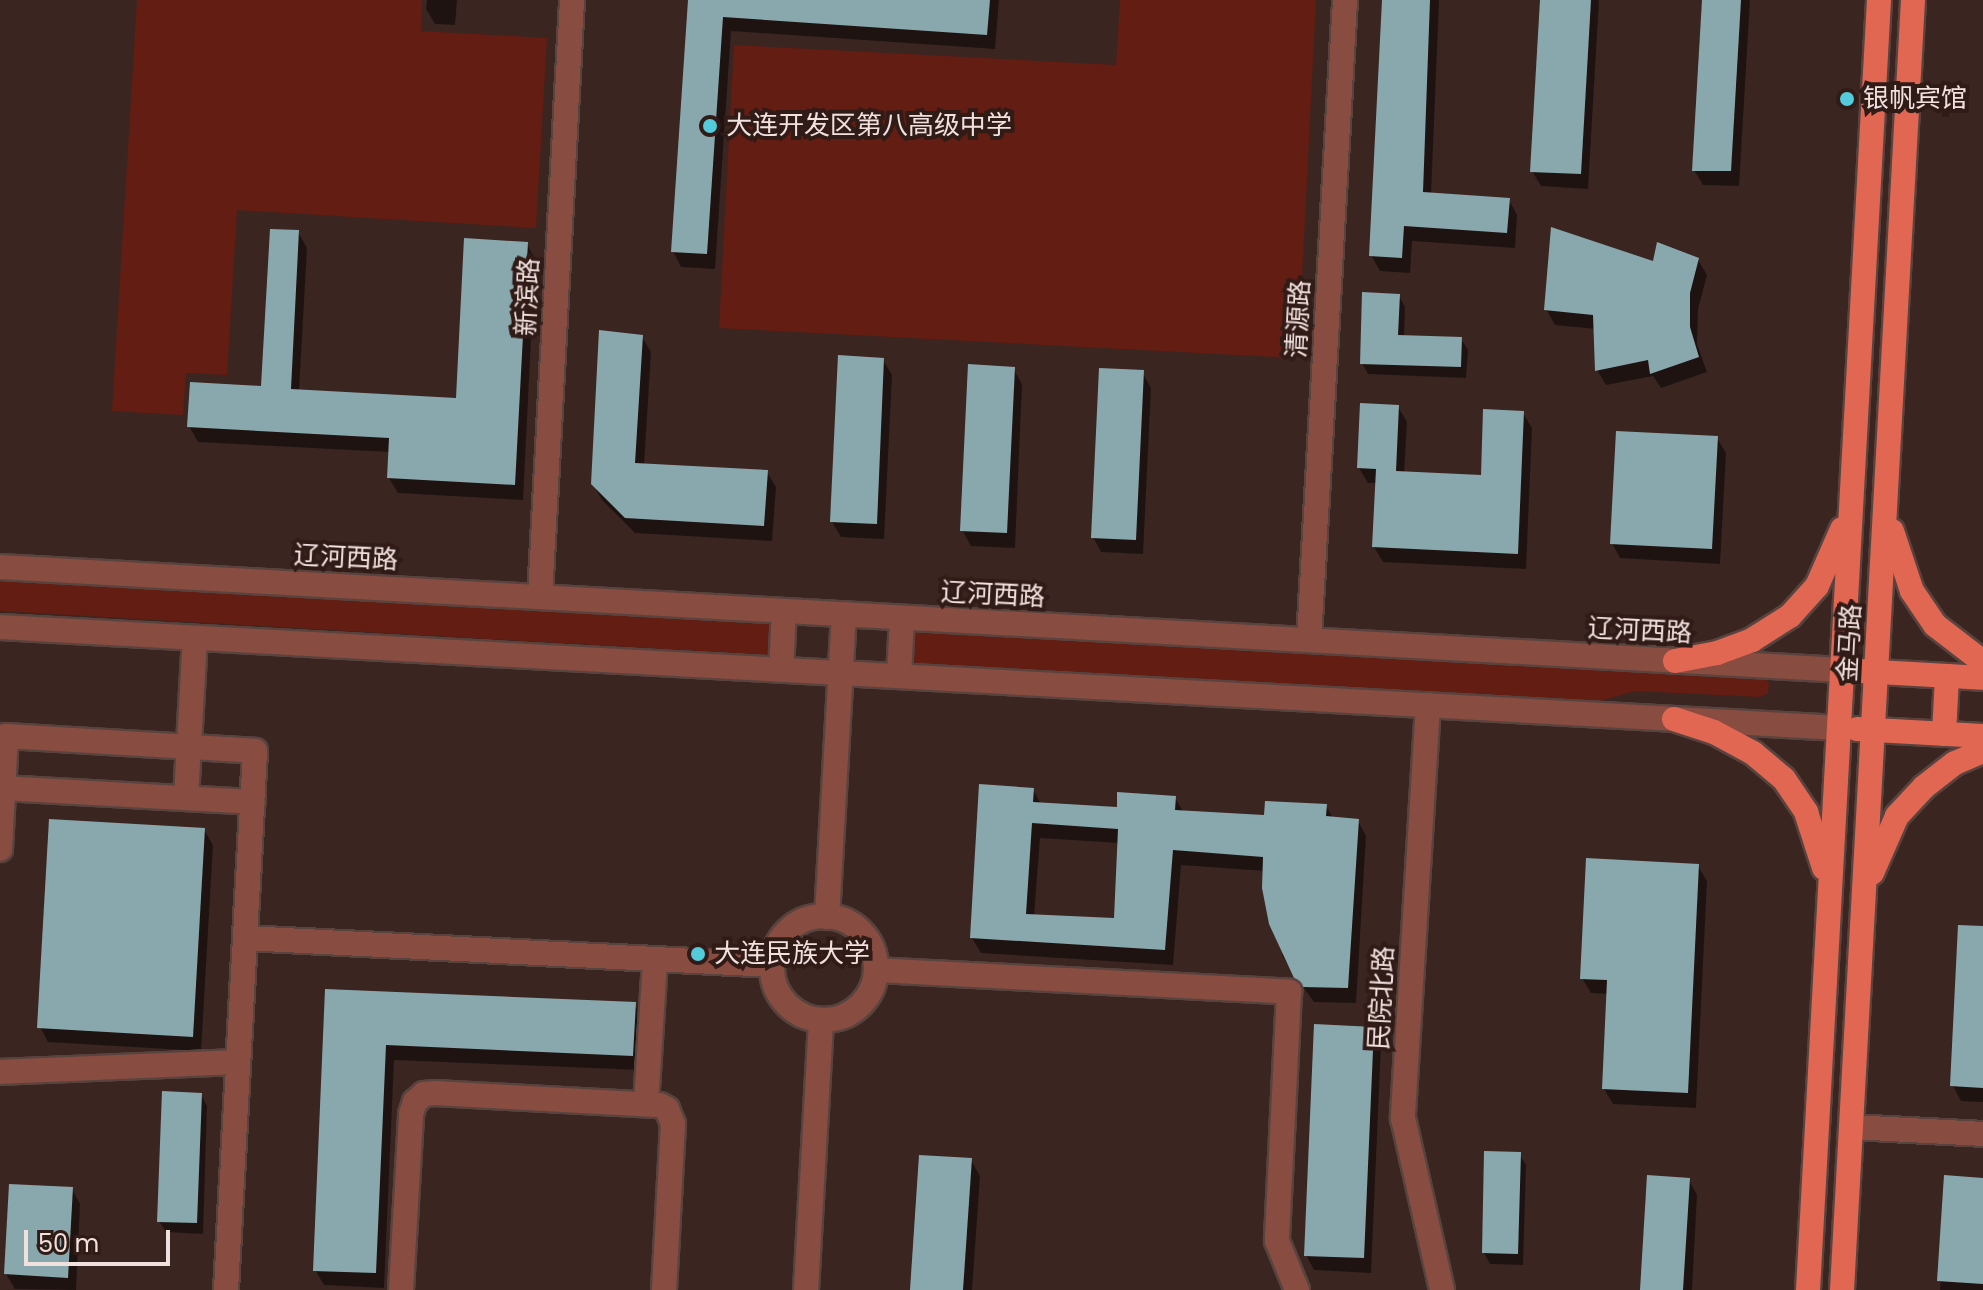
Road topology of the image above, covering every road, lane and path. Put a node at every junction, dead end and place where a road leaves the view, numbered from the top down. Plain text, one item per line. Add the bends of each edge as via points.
1 (572, 0) edge
2 (1345, 0) edge
3 (1879, 0) edge
4 (1913, 0) edge
5 (1851, 496) junction
6 (1886, 498) junction
7 (0, 567) edge
8 (540, 597) junction
9 (784, 611) junction
10 (844, 614) junction
11 (902, 618) junction
12 (0, 627) edge
13 (195, 638) junction
14 (1309, 640) junction
15 (1675, 661) junction
16 (1983, 662) edge
17 (781, 670) junction
18 (1842, 670) junction
19 (1876, 672) junction
20 (841, 673) junction
21 (899, 676) junction
22 (1947, 676) junction
23 (1983, 678) edge
24 (1428, 705) junction
25 (1674, 719) junction
26 (1839, 728) junction
27 (1873, 730) junction
28 (1944, 734) junction
29 (1983, 736) edge
30 (189, 747) junction
31 (1983, 751) edge
32 (3, 788) junction
33 (186, 798) junction
34 (253, 802) junction
35 (0, 849) edge
36 (1829, 903) junction
37 (1863, 903) junction
38 (827, 917) junction
39 (245, 938) junction
40 (655, 959) junction
41 (772, 965) junction
42 (876, 970) junction
43 (821, 1020) junction
44 (238, 1062) junction
45 (0, 1072) edge
46 (646, 1104) junction
47 (1851, 1127) junction
48 (1983, 1134) edge
49 (226, 1290) edge
50 (401, 1290) edge
51 (664, 1290) edge
52 (806, 1290) edge
53 (1297, 1290) edge
54 (1442, 1290) edge
55 (1808, 1290) edge
56 (1842, 1290) edge

1 - 8 street, 新滨路
2 - 14 street, 清源路
3 - 5 main road, 金马路
4 - 6 main road, 金马路
5 - 15 main road via 1838,545 1817,586 1790,616 1752,640
5 - 18 main road, 金马路
6 - 16 main road via 1895,550 1912,591 1935,625
6 - 19 main road, 金马路
7 - 8 street, 辽河西路
8 - 9 street, 辽河西路
9 - 10 street, 辽河西路
9 - 17 street
10 - 11 street, 辽河西路
10 - 20 street
11 - 14 street, 辽河西路
11 - 21 street
12 - 13 street
13 - 17 street
13 - 30 street
14 - 15 street, 辽河西路
15 - 18 street, 辽河西路
17 - 20 street
18 - 19 main road, 辽河西路
18 - 26 main road, 金马路
19 - 22 main road, 辽河西路
19 - 27 main road, 金马路
20 - 21 street
20 - 38 street
21 - 24 street
22 - 23 main road, 辽河西路
22 - 28 main road
24 - 25 street
24 - 54 street, 民院北路 via 1403,1118
25 - 26 street
25 - 36 main road via 1753,753 1784,779 1806,812 1822,854
26 - 27 main road
26 - 36 main road, 金马路
27 - 28 main road
27 - 37 main road, 金马路
28 - 29 main road
30 - 32 street via 6,736
30 - 33 street
30 - 34 street via 255,751
31 - 37 main road via 1945,771 1897,816
32 - 33 street
32 - 35 street
33 - 34 street
34 - 39 street
36 - 55 main road, 金马路
37 - 47 main road, 金马路
38 - 41 street via 800,921 786,932
38 - 42 street via 852,924 865,936
39 - 40 street
39 - 44 street
40 - 41 street
40 - 46 street
41 - 43 street via 780,996 798,1013
42 - 43 street via 865,1001 838,1019
42 - 53 street via 1289,992 1277,1241
43 - 52 street
44 - 45 street
44 - 49 street
46 - 50 street via 424,1094 411,1114
46 - 51 street via 667,1109 673,1124
47 - 48 street
47 - 56 main road, 金马路

